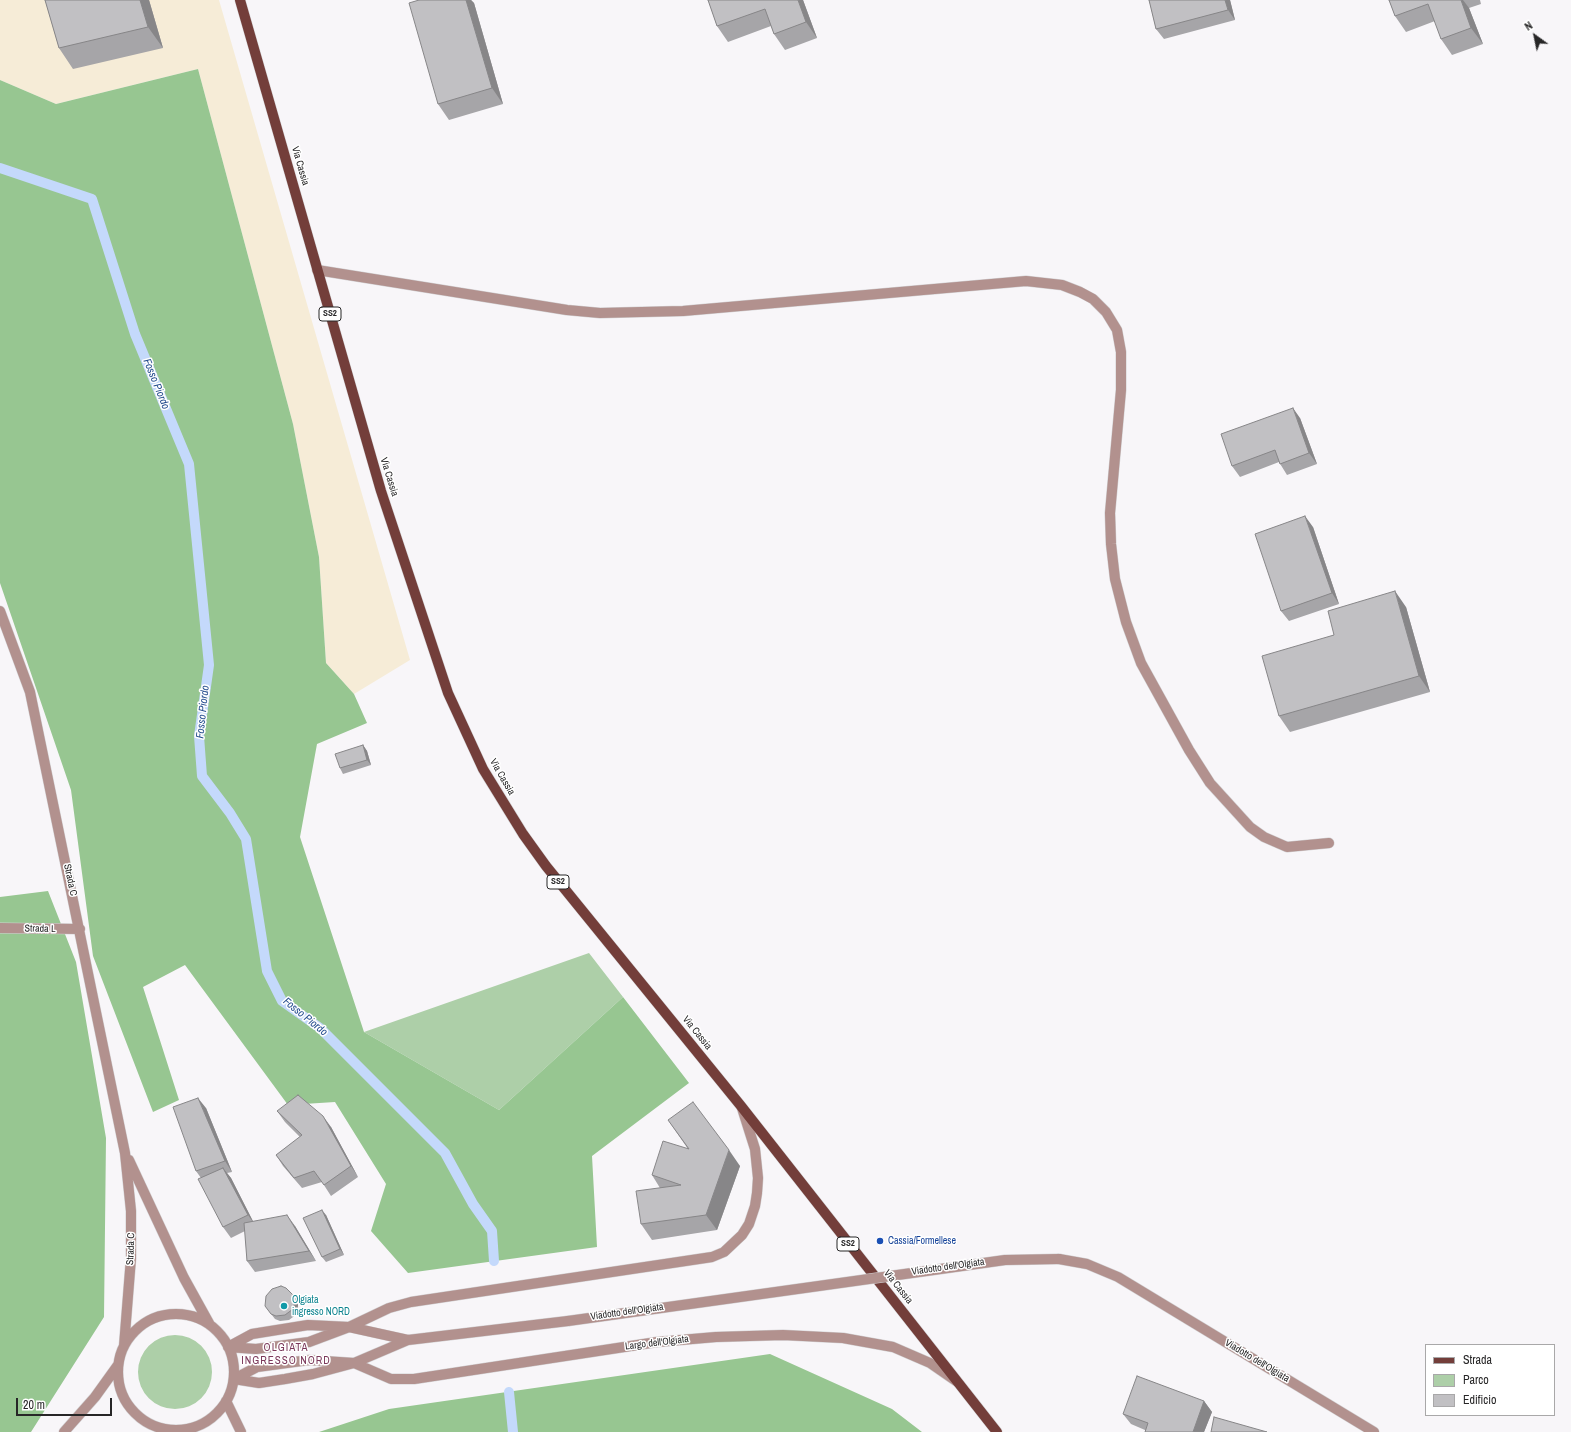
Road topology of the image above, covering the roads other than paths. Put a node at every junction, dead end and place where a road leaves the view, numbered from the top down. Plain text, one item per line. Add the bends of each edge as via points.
1 (240, 0) edge
2 (317, 270) junction
3 (0, 611) edge
4 (1329, 843) dead end
5 (0, 928) edge
6 (80, 929) junction
7 (741, 1106) junction
8 (125, 1153) junction
9 (210, 1325) junction
10 (349, 1327) junction
11 (408, 1340) junction
12 (124, 1346) junction
13 (228, 1347) junction
14 (354, 1363) junction
15 (118, 1365) junction
16 (234, 1379) junction
17 (956, 1382) junction
18 (226, 1401) junction
19 (162, 1428) junction
20 (180, 1431) edge
21 (64, 1432) edge
22 (147, 1432) edge
23 (241, 1432) edge
24 (997, 1432) edge
25 (1374, 1432) edge

1 - 2 main road, Via Cassia / SS2
2 - 4 street via 566,310 600,313 683,311 1026,281 1062,285 1086,296 1106,312 1117,330 1121,352 1122,390 1110,513 1111,544 1115,579 1126,622 1142,663 1189,750 1210,783 1250,827 1277,844 1288,847
2 - 7 main road, Via Cassia / SS2 via 380,491 448,693 483,769 546,866
3 - 6 street, Strada C via 30,692
5 - 6 street, Strada L
6 - 8 street, Strada C
7 - 10 street via 755,1149 757,1193 749,1224 738,1240 724,1252 712,1258 411,1302 389,1308
7 - 17 main road, Via Cassia / SS2
8 - 9 street, Strada C via 184,1278
8 - 12 street, Strada C via 131,1211 131,1258
9 - 12 street via 192,1316 172,1314 153,1319 136,1330
9 - 13 street via 220,1334
10 - 11 street
10 - 13 street via 309,1342 256,1349
10 - 13 street via 308,1324 252,1334
11 - 14 street, Largo dell'Olgiata
11 - 25 street, Viadotto dell'Olgiata, bridge via 568,1321 1005,1260 1059,1259 1087,1264 1118,1277
12 - 15 street
13 - 16 street via 234,1362
14 - 16 street, Largo dell'Olgiata via 313,1374 259,1383
14 - 16 street, Largo dell'Olgiata via 309,1360 257,1367
14 - 17 street, Largo dell'Olgiata via 391,1379 402,1380 657,1342 716,1337 815,1336 893,1347 930,1363
15 - 19 street via 118,1382 124,1398 134,1412 147,1422
15 - 21 street via 95,1397
16 - 18 street
17 - 24 main road, Via Cassia / SS2
18 - 20 street via 214,1415 199,1425
18 - 23 street
19 - 20 street
19 - 22 street

